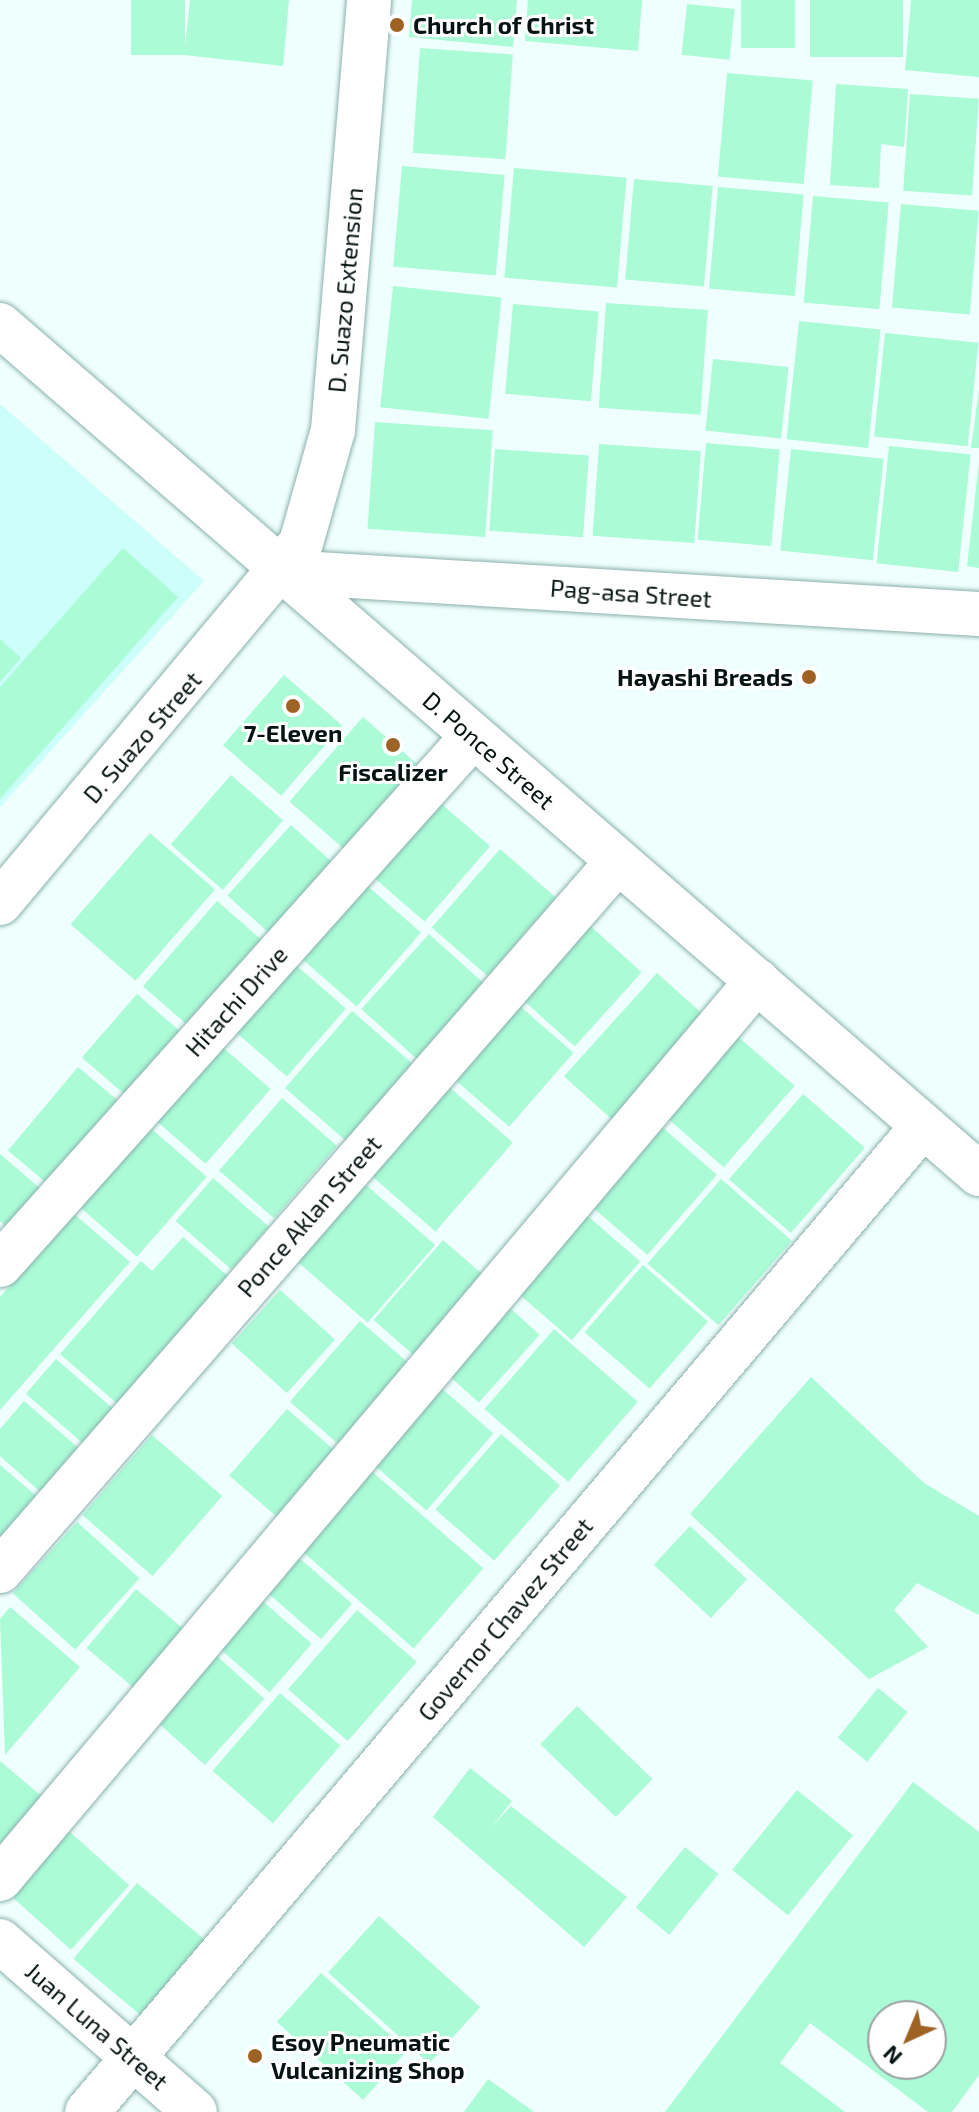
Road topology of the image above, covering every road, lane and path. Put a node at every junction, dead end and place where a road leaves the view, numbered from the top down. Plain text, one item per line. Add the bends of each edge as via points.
1 (369, 0) edge
2 (0, 325) edge
3 (284, 572) junction
4 (979, 614) edge
5 (473, 736) junction
6 (618, 861) junction
7 (0, 903) edge
8 (757, 981) junction
9 (923, 1126) junction
10 (979, 1174) edge
11 (0, 1265) edge
12 (0, 1571) edge
13 (0, 1879) edge
14 (0, 1941) edge
15 (133, 2057) junction
16 (87, 2112) edge
17 (195, 2112) edge

1 - 3 street, D. Suazo Extension via 333,430 315,507
2 - 3 street, D. Ponce Street
3 - 4 street, Pag-asa Street
3 - 5 street, D. Ponce Street
3 - 7 street, D. Suazo Street
5 - 6 street, D. Ponce Street
5 - 11 street, Hitachi Drive
6 - 8 street, D. Ponce Street
6 - 12 street, Ponce Aklan Street
8 - 9 street, D. Ponce Street
8 - 13 street
9 - 10 street, D. Ponce Street
9 - 15 street, Governor Chavez Street
14 - 15 street, Juan Luna Street
15 - 16 street, Governor Chavez Street
15 - 17 street, Juan Luna Street

